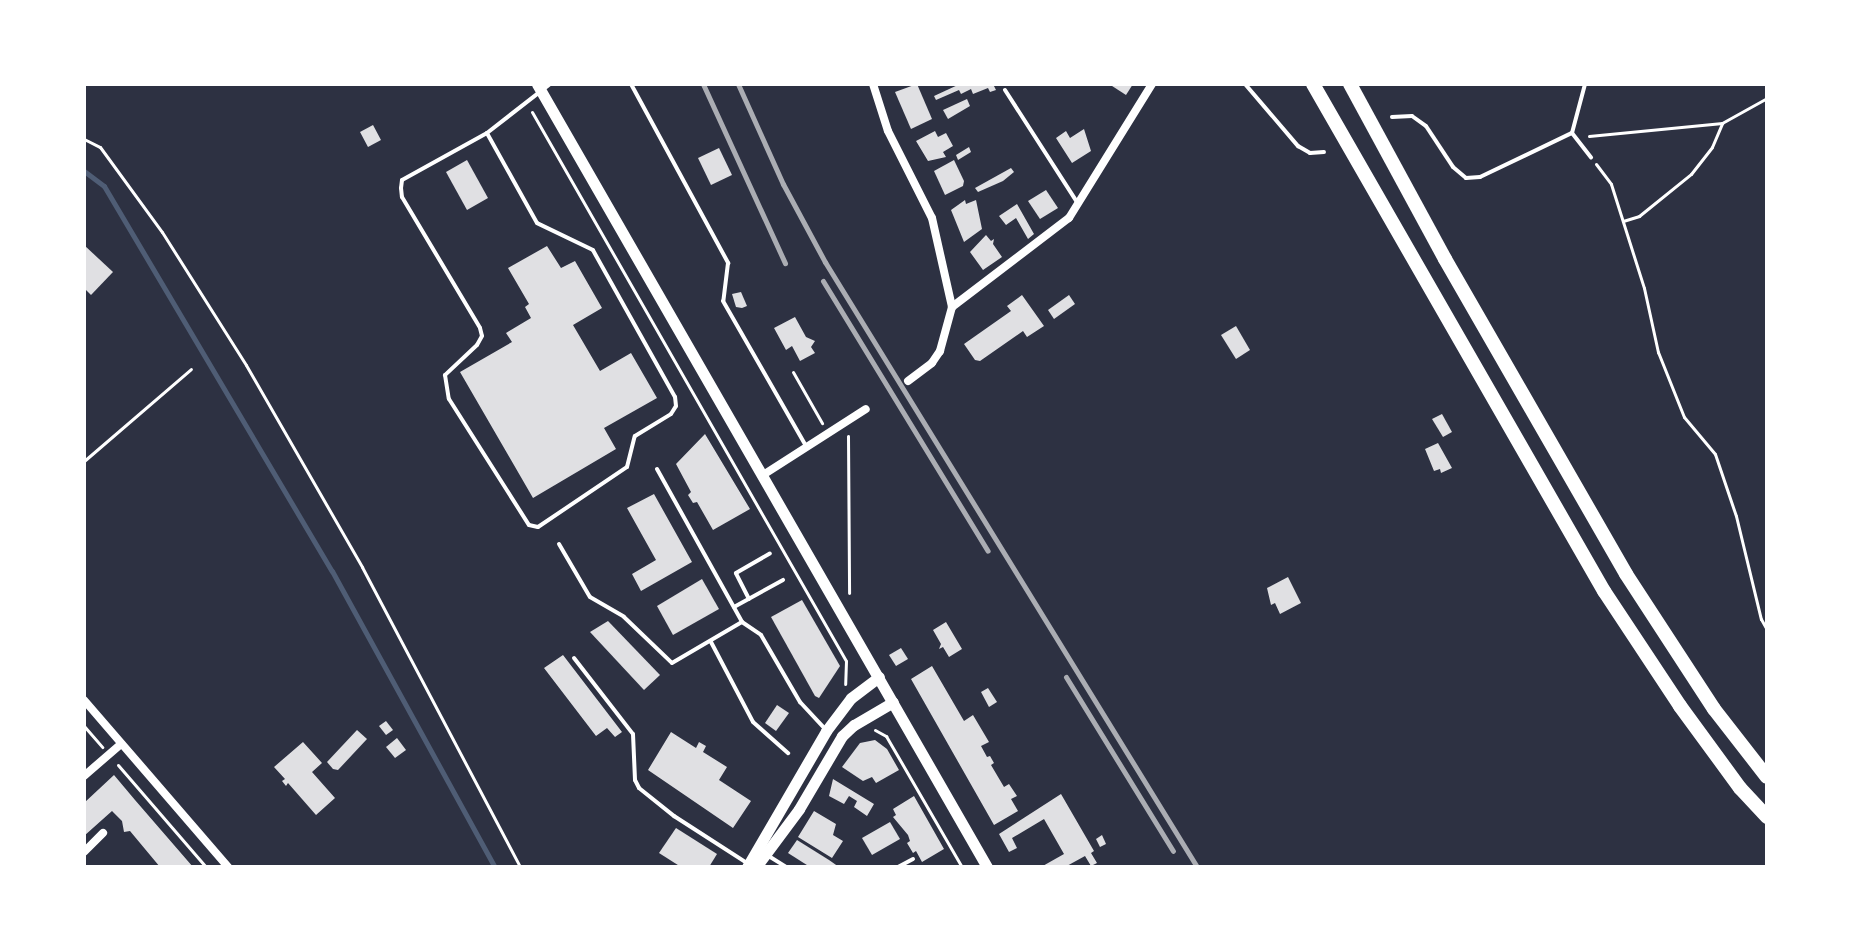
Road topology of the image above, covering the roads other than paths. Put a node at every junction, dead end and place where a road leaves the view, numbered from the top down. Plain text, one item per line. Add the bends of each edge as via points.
1 (631, 84) edge
2 (873, 84) edge
3 (1152, 84) edge
4 (1245, 84) edge
5 (1301, 84) edge
6 (1313, 84) edge
7 (1350, 84) edge
8 (1585, 84) edge
9 (543, 87) edge
10 (1005, 90) dead end
11 (1392, 117) dead end
12 (487, 133) junction
13 (1340, 133) junction
14 (1572, 133) junction
15 (1324, 152) dead end
16 (1591, 157) road end
17 (1078, 204) junction
18 (952, 307) junction
19 (908, 381) dead end
20 (866, 409) dead end
21 (806, 447) junction
22 (657, 469) dead end
23 (763, 475) junction
24 (559, 544) dead end
25 (770, 553) dead end
26 (783, 580) dead end
27 (749, 599) junction
28 (734, 607) junction
29 (742, 622) junction
30 (711, 642) junction
31 (574, 658) dead end
32 (879, 677) junction
33 (84, 700) edge
34 (893, 702) junction
35 (826, 731) junction
36 (121, 744) junction
37 (788, 753) dead end
38 (84, 776) edge
39 (1767, 777) edge
40 (1767, 817) edge
41 (103, 833) dead end
42 (84, 852) edge
43 (767, 855) junction
44 (913, 859) dead end
45 (751, 866) edge
46 (228, 867) edge
47 (786, 867) edge
48 (898, 867) edge
49 (987, 867) edge

1 - 21 lane via 728,263 723,301
2 - 18 street via 888,131 932,218
3 - 17 street
4 - 15 lane via 1298,146 1310,153
5 - 13 highway
6 - 13 highway
7 - 39 highway via 1626,574 1714,709
8 - 14 lane
9 - 12 lane
9 - 23 street
10 - 17 lane
11 - 14 lane via 1412,116 1426,126 1466,178 1480,177
12 - 12 lane via 537,223 593,250 675,397 671,414 635,436 627,467 538,527 529,525 449,399 445,375 482,336 402,197 402,180
13 - 40 highway via 1604,591 1680,706
14 - 16 lane
17 - 18 street via 1069,218
18 - 19 street via 940,351
20 - 21 street
21 - 23 street
22 - 28 lane
23 - 32 street
24 - 30 lane via 590,597 624,617 672,663
25 - 27 lane via 736,573
26 - 27 lane
27 - 28 lane
28 - 29 lane
29 - 30 lane
29 - 35 lane via 761,635 800,702
30 - 37 lane via 753,722
31 - 45 lane via 633,734 639,788
32 - 34 street
32 - 35 street via 851,698
33 - 36 street
34 - 43 street via 842,736
34 - 49 street
35 - 45 street
36 - 38 street
36 - 46 street
41 - 42 street
43 - 45 street
43 - 47 lane
44 - 48 lane

